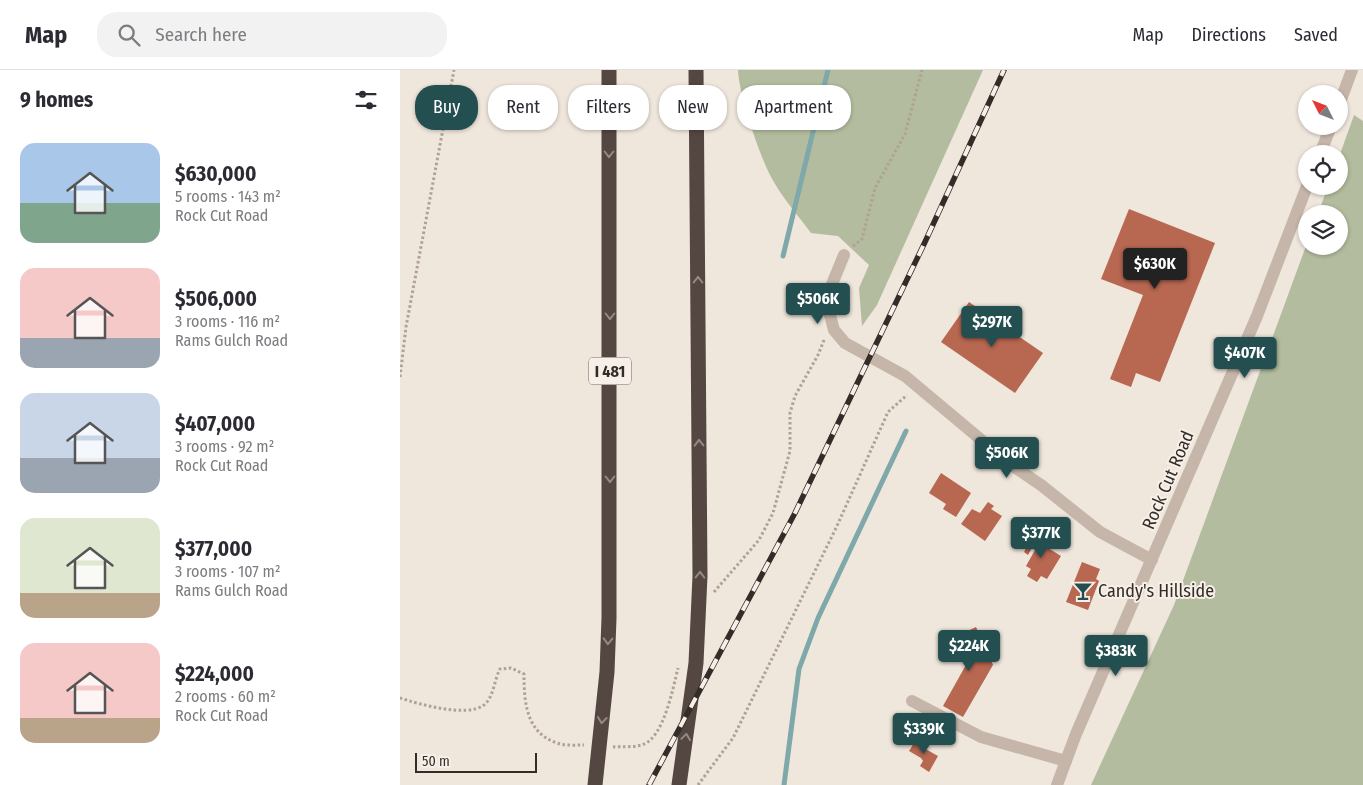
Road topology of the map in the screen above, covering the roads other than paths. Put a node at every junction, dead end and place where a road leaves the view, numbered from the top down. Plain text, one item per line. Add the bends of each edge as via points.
1 (610, 70) edge
2 (696, 70) edge
3 (1352, 70) edge
4 (1346, 85) edge
5 (1304, 195) edge
6 (844, 254) road end
7 (1152, 560) junction
8 (912, 701) dead end
9 (1066, 761) junction
10 (595, 785) edge
11 (679, 785) edge
12 (1057, 785) edge

1 -> 10 highway, I 481 via 607,672
11 -> 2 highway via 696,663 701,492
3 - 4 street
5 - 7 street, Rock Cut Road via 1257,316
6 - 7 street via 830,289 830,315 834,330 845,343 905,376 1010,464 1100,532
7 - 9 street, Rock Cut Road
8 - 9 street via 981,737
9 - 12 street, Rock Cut Road

